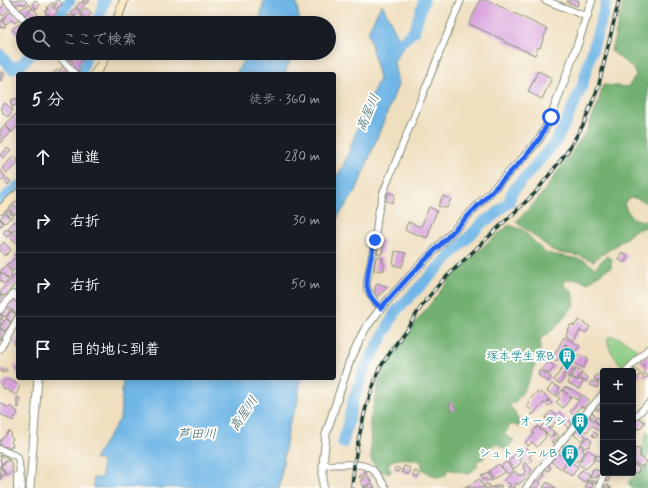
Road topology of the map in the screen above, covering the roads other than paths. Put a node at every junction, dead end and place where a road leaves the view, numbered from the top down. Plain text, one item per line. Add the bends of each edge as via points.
1 (6, 0) edge
2 (124, 0) edge
3 (460, 0) edge
4 (546, 0) edge
5 (592, 0) edge
6 (21, 16) edge
7 (118, 16) edge
8 (588, 17) junction
9 (62, 60) edge
10 (103, 60) edge
11 (102, 63) junction
12 (72, 72) edge
13 (95, 72) edge
14 (100, 72) edge
15 (16, 196) edge
16 (0, 210) edge
17 (16, 297) edge
18 (381, 308) junction
19 (0, 310) edge
20 (16, 321) edge
21 (0, 349) edge
22 (648, 349) edge
23 (629, 368) edge
24 (38, 380) edge
25 (600, 398) edge
26 (648, 404) edge
27 (636, 416) edge
28 (0, 449) edge
29 (18, 456) junction
30 (323, 465) junction
31 (603, 476) edge
32 (17, 488) edge
33 (22, 488) edge
34 (30, 488) edge
35 (323, 488) edge
36 (386, 488) edge
37 (526, 488) edge
38 (599, 488) edge

1 - 6 street
2 - 7 main road
3 - 18 street via 383,193 367,285 367,289
4 - 8 street
5 - 8 street
8 - 18 street via 551,117 540,138 526,156
9 - 12 street
10 - 11 main road
11 - 13 main road
11 - 14 street
15 - 16 main road
17 - 19 street via 13,294
18 - 30 street via 365,329 348,363 326,434
20 - 21 street
22 - 23 street
24 - 34 street
25 - 37 street
26 - 27 street
28 - 29 street
29 - 32 street
29 - 33 street
30 - 35 street
30 - 36 street via 366,466
31 - 38 street

